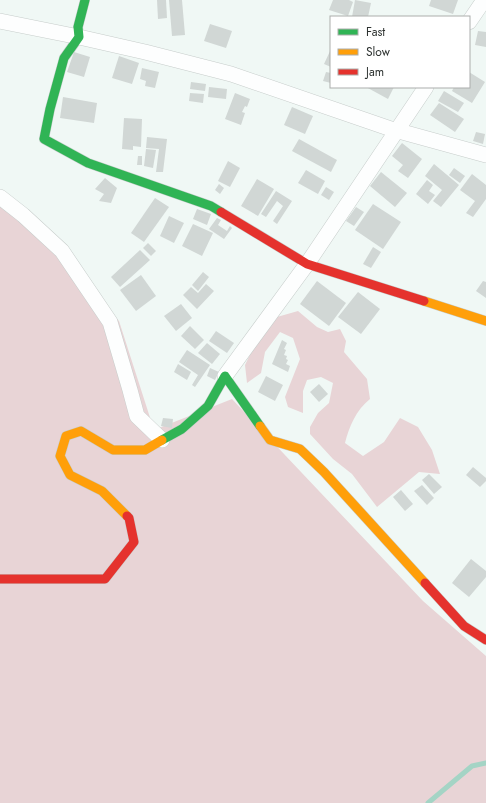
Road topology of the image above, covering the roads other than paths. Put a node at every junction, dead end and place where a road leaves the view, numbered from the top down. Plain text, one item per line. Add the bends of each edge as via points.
1 (84, 0) edge
2 (484, 0) edge
3 (470, 21) edge
4 (0, 22) edge
5 (79, 36) junction
6 (425, 88) edge
7 (396, 130) junction
8 (486, 155) edge
9 (0, 197) edge
10 (307, 264) junction
11 (486, 321) edge
12 (225, 376) junction
13 (162, 440) junction
14 (0, 579) edge
15 (486, 640) edge

1 - 5 street via 78,27
2 - 3 street
4 - 5 street
5 - 7 street via 231,74
5 - 10 street via 64,58 44,139 88,163 211,206
6 - 7 street
7 - 8 street
7 - 10 street
9 - 13 street via 62,251 110,322 137,416
10 - 11 street
10 - 12 street
12 - 13 street via 208,406 182,429
12 - 15 street via 270,440 300,449 464,626
13 - 14 street via 145,450 112,450 81,431 66,436 60,456 70,475 102,491 129,518 134,542 105,579

